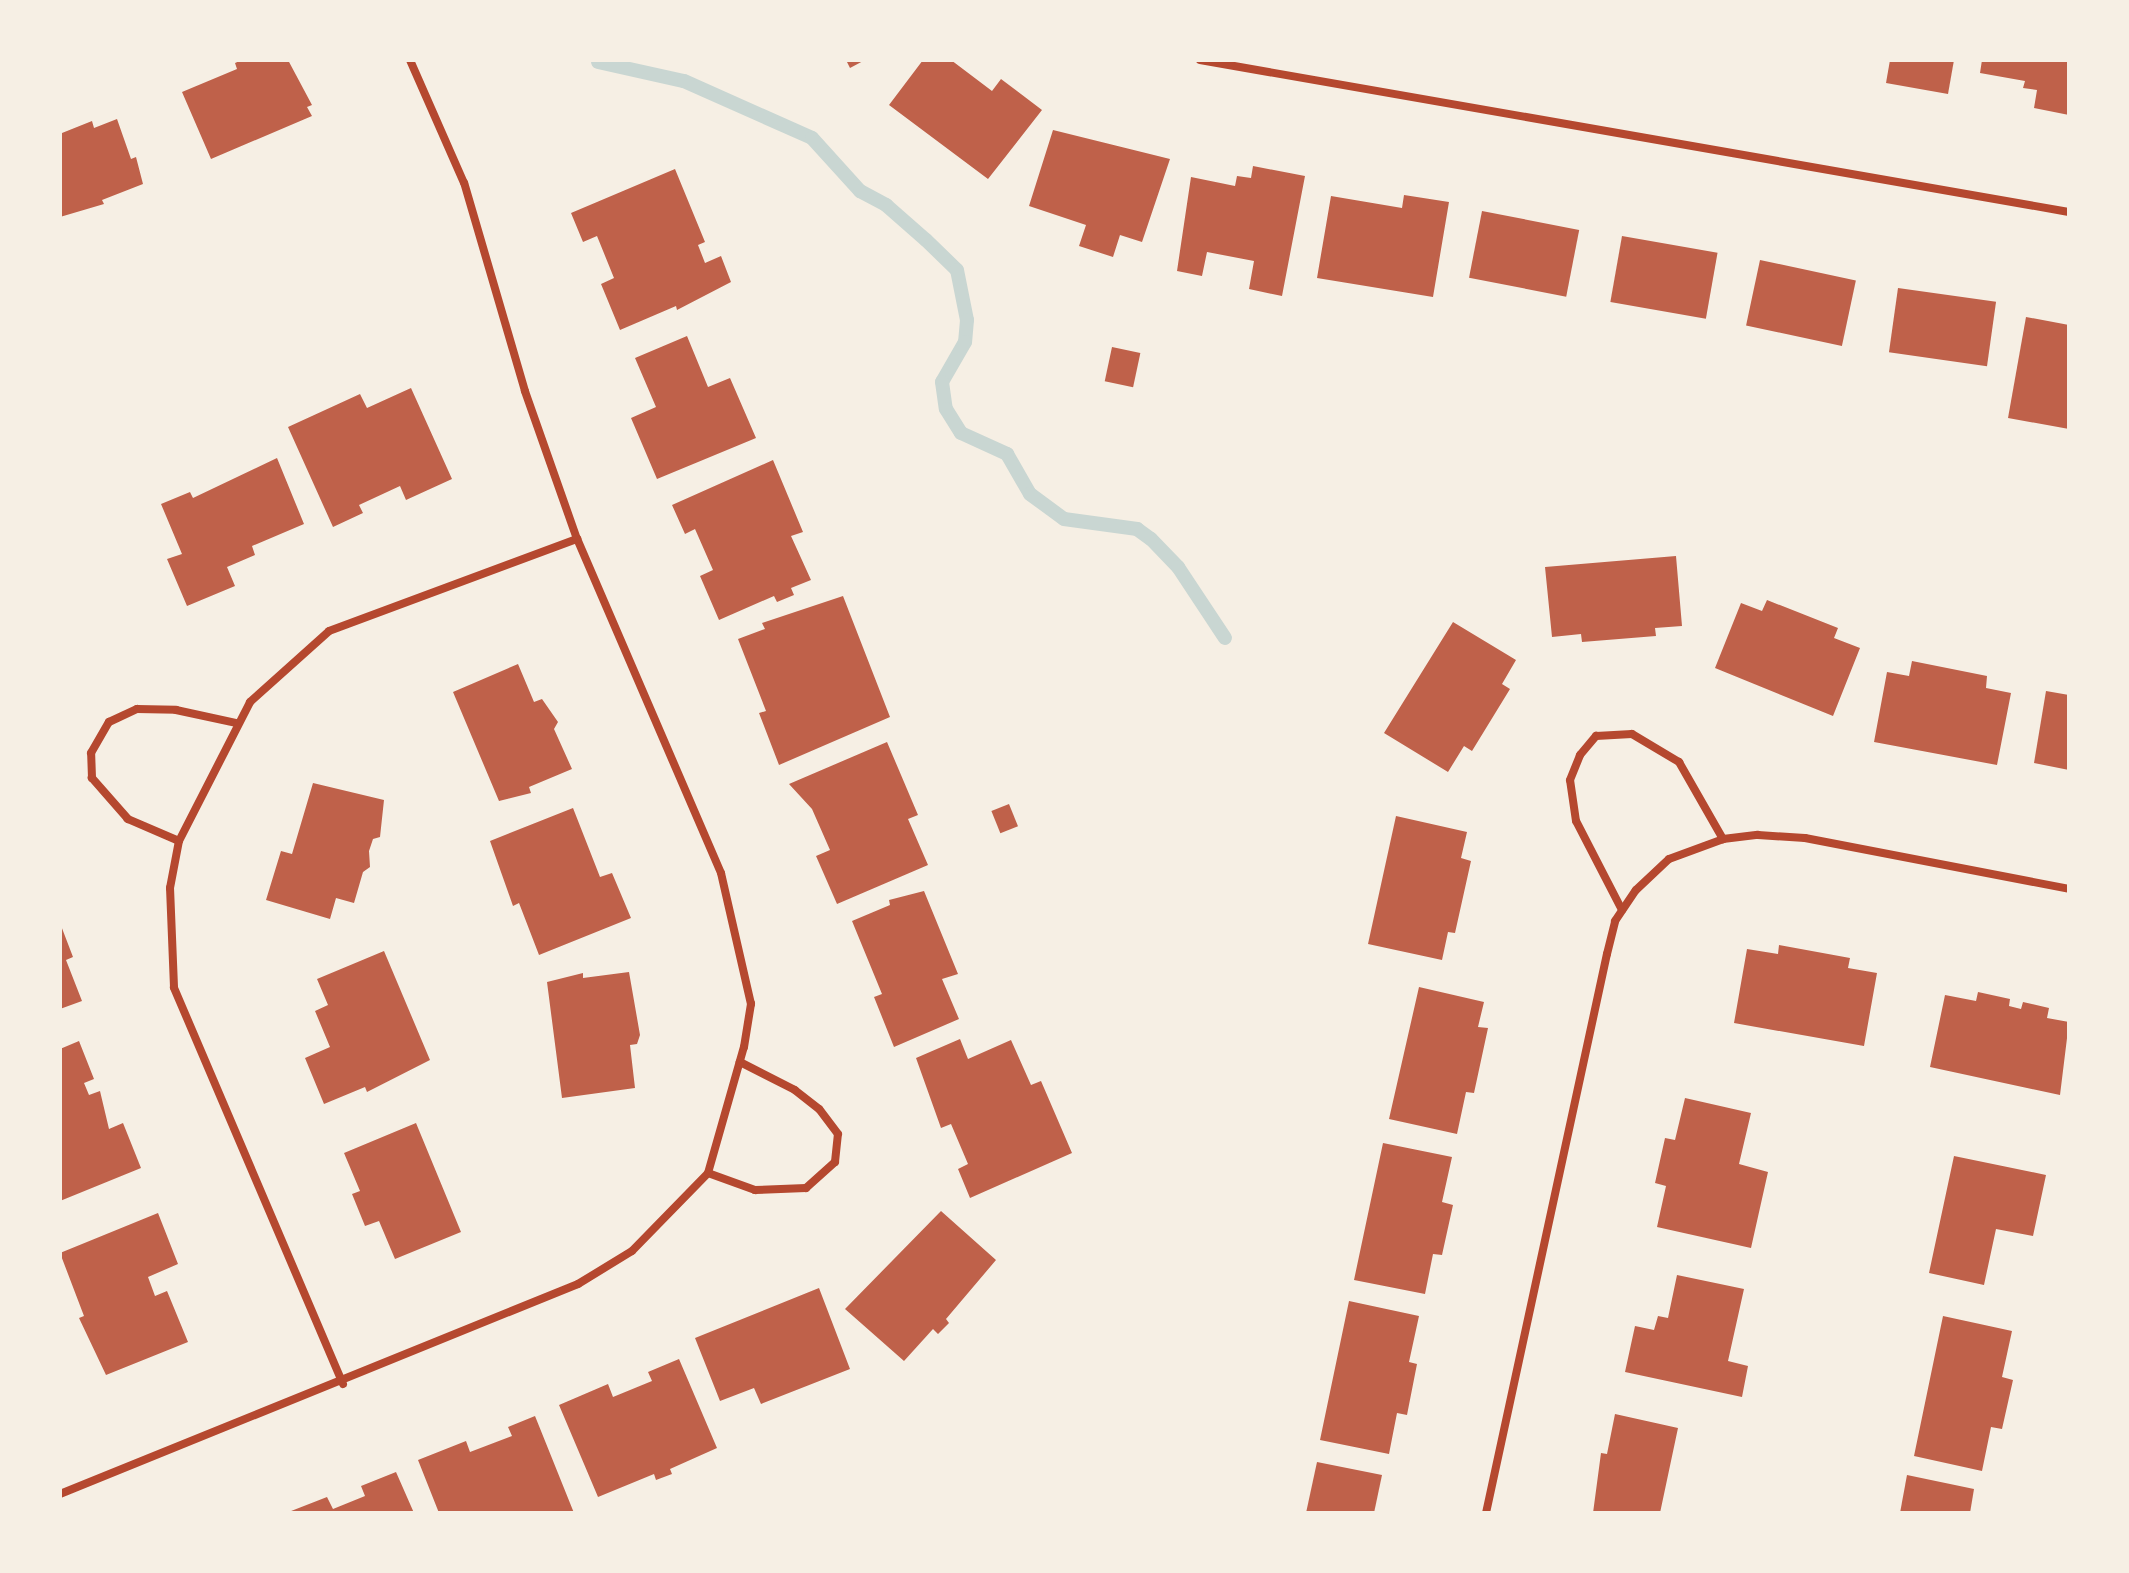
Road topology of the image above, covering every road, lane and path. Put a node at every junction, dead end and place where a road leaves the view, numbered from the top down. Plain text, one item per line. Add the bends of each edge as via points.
1 (410, 60) edge
2 (1200, 60) edge
3 (2069, 212) edge
4 (577, 539) junction
5 (236, 723) junction
6 (1723, 839) junction
7 (179, 841) junction
8 (2069, 889) edge
9 (1622, 910) junction
10 (740, 1062) junction
11 (708, 1173) junction
12 (343, 1384) junction
13 (60, 1494) edge
14 (1486, 1513) edge

1 - 4 street via 464,183 525,391
2 - 3 street
4 - 5 street via 329,631 250,702
4 - 10 street via 721,873 751,1004
5 - 7 street
5 - 7 street via 176,710 137,709 109,722 91,753 92,778 128,819
6 - 8 street via 1805,838
6 - 9 street via 1669,859
6 - 9 street via 1679,762 1632,734 1596,736 1580,755 1570,780 1576,821
7 - 12 street via 170,888 174,987
9 - 14 street via 1607,954
10 - 11 street
10 - 11 street via 795,1090 819,1109 838,1134 835,1162 806,1188 755,1190
11 - 12 street via 632,1251 578,1284
12 - 13 street

